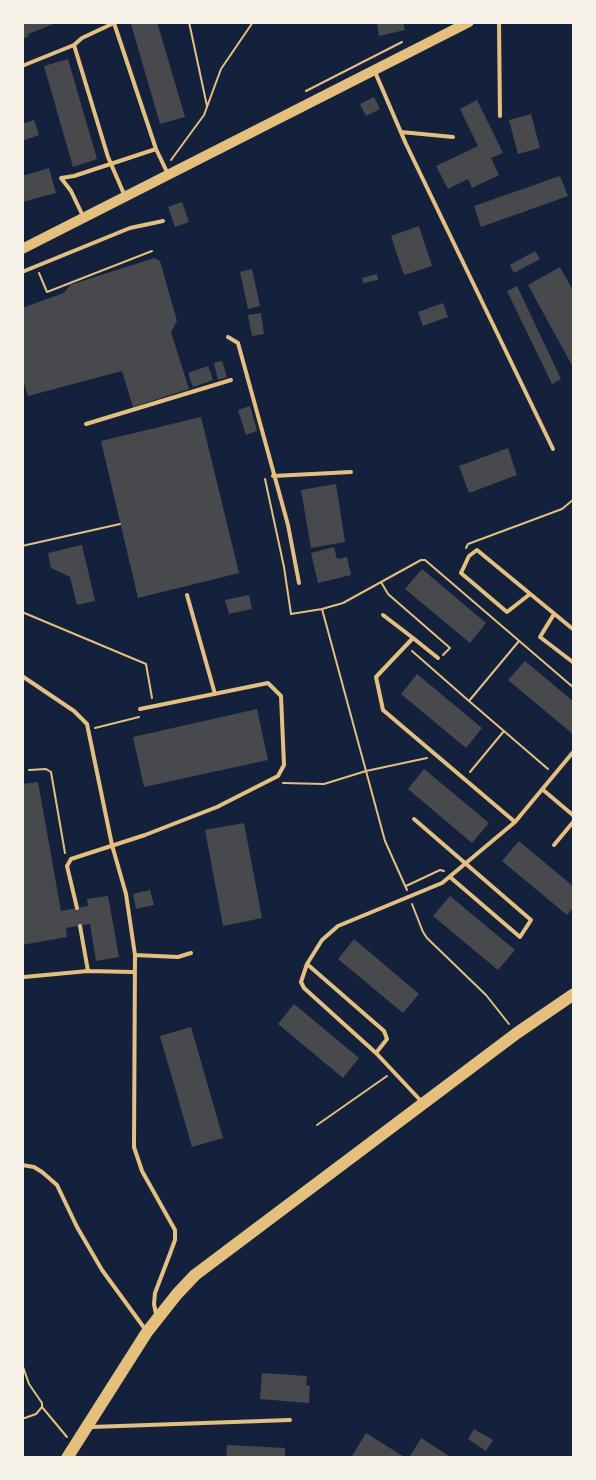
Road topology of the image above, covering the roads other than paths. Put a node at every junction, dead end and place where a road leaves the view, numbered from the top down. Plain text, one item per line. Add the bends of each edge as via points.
1 (469, 22) edge
2 (499, 22) edge
3 (114, 23) edge
4 (74, 45) junction
5 (22, 66) edge
6 (375, 72) junction
7 (500, 116) dead end
8 (400, 131) junction
9 (453, 138) dead end
10 (156, 149) junction
11 (110, 164) junction
12 (168, 176) junction
13 (126, 198) junction
14 (84, 219) junction
15 (163, 221) dead end
16 (22, 249) edge
17 (22, 273) edge
18 (228, 337) dead end
19 (231, 380) dead end
20 (86, 424) dead end
21 (553, 448) dead end
22 (351, 472) dead end
23 (273, 476) junction
24 (299, 583) dead end
25 (530, 594) junction
26 (188, 595) dead end
27 (554, 614) junction
28 (383, 615) dead end
29 (573, 630) edge
30 (414, 638) junction
31 (438, 657) dead end
32 (573, 663) edge
33 (22, 676) edge
34 (214, 694) junction
35 (140, 710) dead end
36 (573, 751) edge
37 (542, 789) junction
38 (573, 816) edge
39 (414, 819) dead end
40 (573, 821) edge
41 (515, 822) junction
42 (112, 845) junction
43 (554, 845) dead end
44 (466, 863) junction
45 (450, 877) junction
46 (77, 908) dead end
47 (80, 926) dead end
48 (191, 953) dead end
49 (135, 955) junction
50 (306, 964) junction
51 (22, 971) edge
52 (88, 971) junction
53 (133, 972) junction
54 (23, 977) edge
55 (573, 994) edge
56 (376, 1053) junction
57 (424, 1104) junction
58 (22, 1166) edge
59 (157, 1318) junction
60 (147, 1332) junction
61 (290, 1420) dead end
62 (87, 1427) junction
63 (67, 1458) edge

1 - 6 street
2 - 7 lane
3 - 4 lane
3 - 10 lane
4 - 5 lane
4 - 11 lane
6 - 8 lane
6 - 12 street
8 - 9 lane
8 - 21 lane
10 - 11 lane
10 - 12 lane
11 - 13 lane
11 - 14 lane via 61,178
12 - 13 street
13 - 14 street
14 - 16 street
15 - 17 lane via 130,228
18 - 23 lane via 238,343
19 - 20 lane
22 - 23 lane
23 - 24 lane via 288,525
25 - 25 lane via 507,612 461,573 469,556 477,550
25 - 27 lane
26 - 34 lane
27 - 29 lane
27 - 32 lane via 540,636
28 - 30 lane
30 - 31 lane
30 - 41 lane via 376,677 383,710
33 - 42 lane via 87,724
34 - 35 lane
34 - 42 lane via 268,683 281,696 284,765 278,776 217,807
36 - 37 lane
37 - 38 lane
37 - 41 lane
39 - 44 lane
40 - 43 lane
41 - 44 lane
42 - 46 lane via 78,856 67,866
42 - 49 lane via 126,894
44 - 45 lane
44 - 45 lane via 531,920 520,937
45 - 50 lane via 410,898 338,926 322,940
47 - 52 lane
48 - 49 lane via 178,957
49 - 53 lane
50 - 56 lane via 301,982 304,988
50 - 56 lane via 384,1031 387,1039
51 - 54 lane
52 - 53 lane
52 - 54 lane
53 - 59 lane via 134,1147 142,1171 175,1230 175,1240 155,1293
55 - 57 main road
56 - 57 lane
57 - 59 main road via 195,1275
58 - 60 lane via 34,1167 57,1185 92,1253
59 - 60 main road
60 - 62 main road
61 - 62 lane
62 - 63 main road

